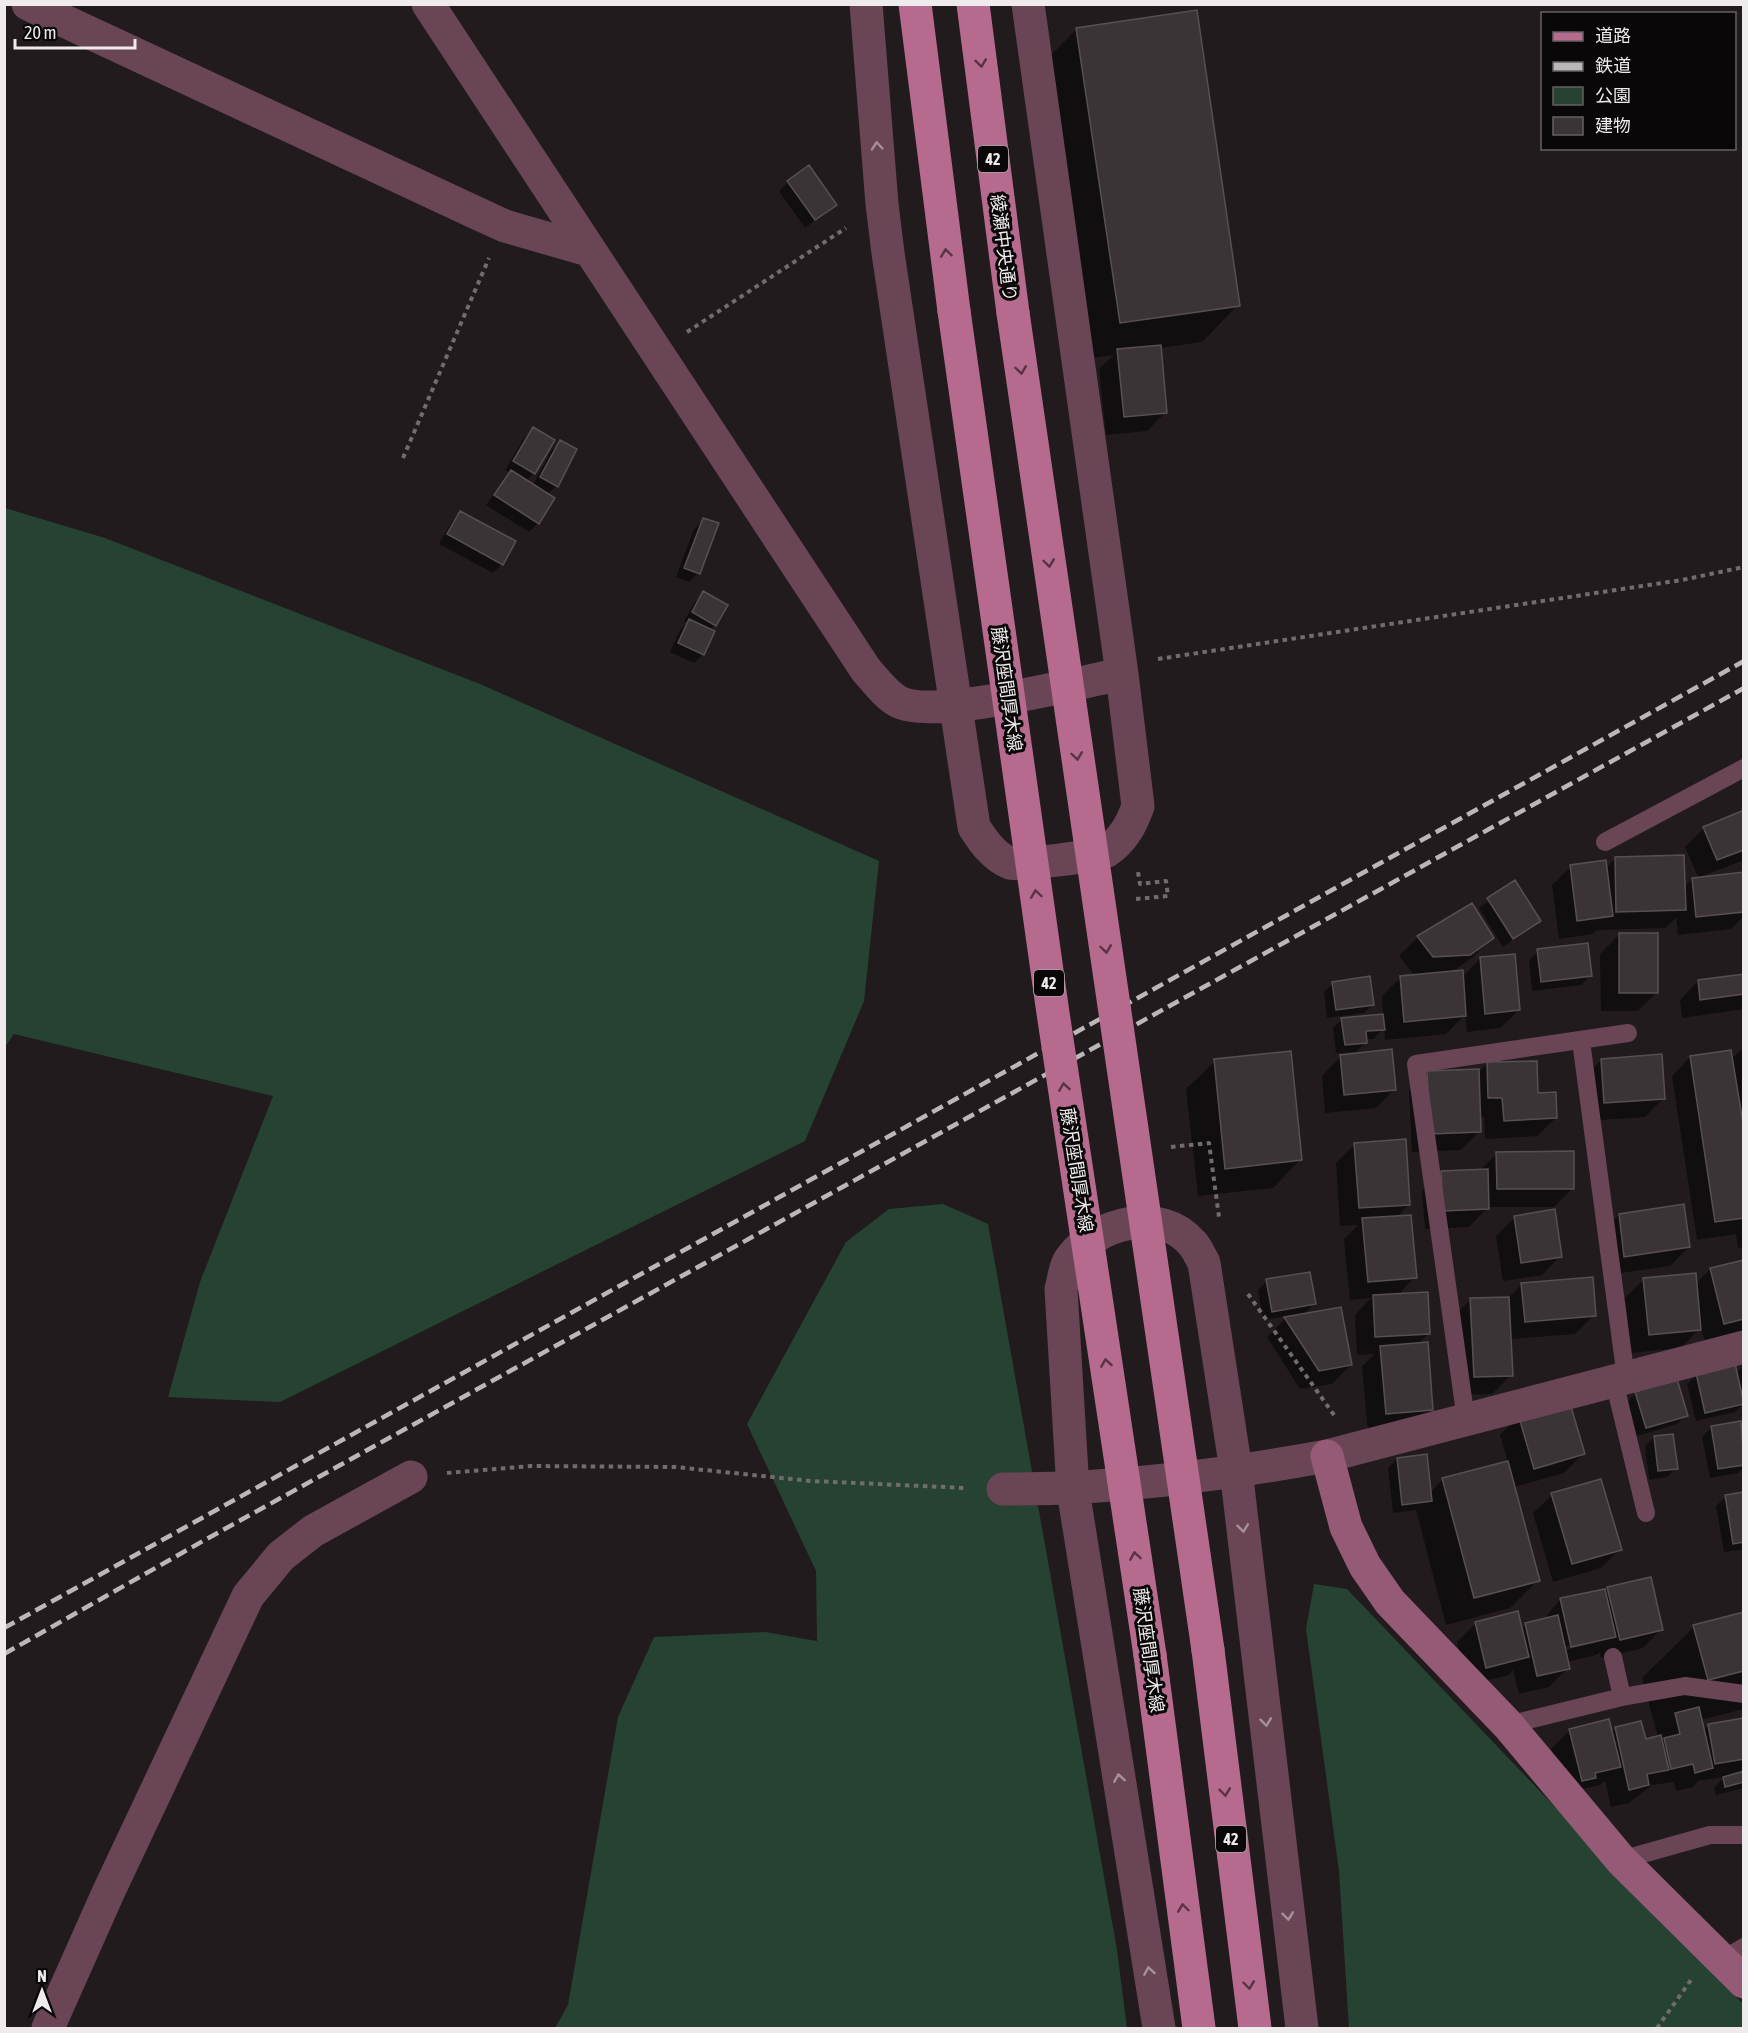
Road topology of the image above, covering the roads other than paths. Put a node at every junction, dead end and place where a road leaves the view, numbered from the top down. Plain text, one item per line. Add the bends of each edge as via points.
1 (28, 4) edge
2 (428, 4) edge
3 (866, 4) edge
4 (915, 4) edge
5 (973, 4) edge
6 (1028, 4) edge
7 (588, 250) junction
8 (1122, 674) junction
9 (955, 707) junction
10 (1743, 768) edge
11 (1605, 842) dead end
12 (1628, 1034) dead end
13 (1581, 1041) junction
14 (1743, 1347) edge
15 (1620, 1380) junction
16 (1466, 1420) junction
17 (1327, 1456) junction
18 (1236, 1470) junction
19 (411, 1477) road end
20 (1003, 1489) road end
21 (1073, 1490) junction
22 (1646, 1513) dead end
23 (1612, 1657) dead end
24 (1743, 1694) edge
25 (1622, 1697) junction
26 (1508, 1725) junction
27 (1743, 1834) edge
28 (1621, 1860) junction
29 (1726, 1966) edge
30 (48, 2028) edge
31 (1159, 2028) edge
32 (1199, 2028) edge
33 (1255, 2028) edge
34 (1302, 2028) edge

1 - 7 street via 506,226
2 - 7 street
9 -> 3 street via 882,204
32 -> 4 main road, 藤沢座間厚木線 / 42, bridge via 1150,1655 1053,1013 954,311
5 -> 33 main road, 綾瀬中央通り / 42, bridge via 1013,312 1208,1650
6 - 8 street
7 - 9 street via 866,670 898,701 922,708
8 - 9 street
8 - 9 street via 1138,806 1131,827 1106,852 1011,863 988,848 974,827
10 - 11 lane
12 - 13 lane
13 - 15 lane
13 - 16 lane via 1416,1064
14 - 15 street
15 - 16 street
15 - 22 lane
16 - 17 street
17 - 18 street
17 - 26 street via 1346,1527 1365,1566 1390,1602
18 - 21 street
18 - 21 street via 1204,1263 1192,1242 1167,1225 1124,1222 1082,1245 1069,1259 1061,1288
18 -> 34 street
19 - 30 street via 314,1531 281,1556 248,1596
20 - 21 street
31 -> 21 street
23 - 25 lane
24 - 25 lane via 1685,1686
25 - 26 lane
26 - 28 street
27 - 28 lane via 1710,1834
28 - 29 street

